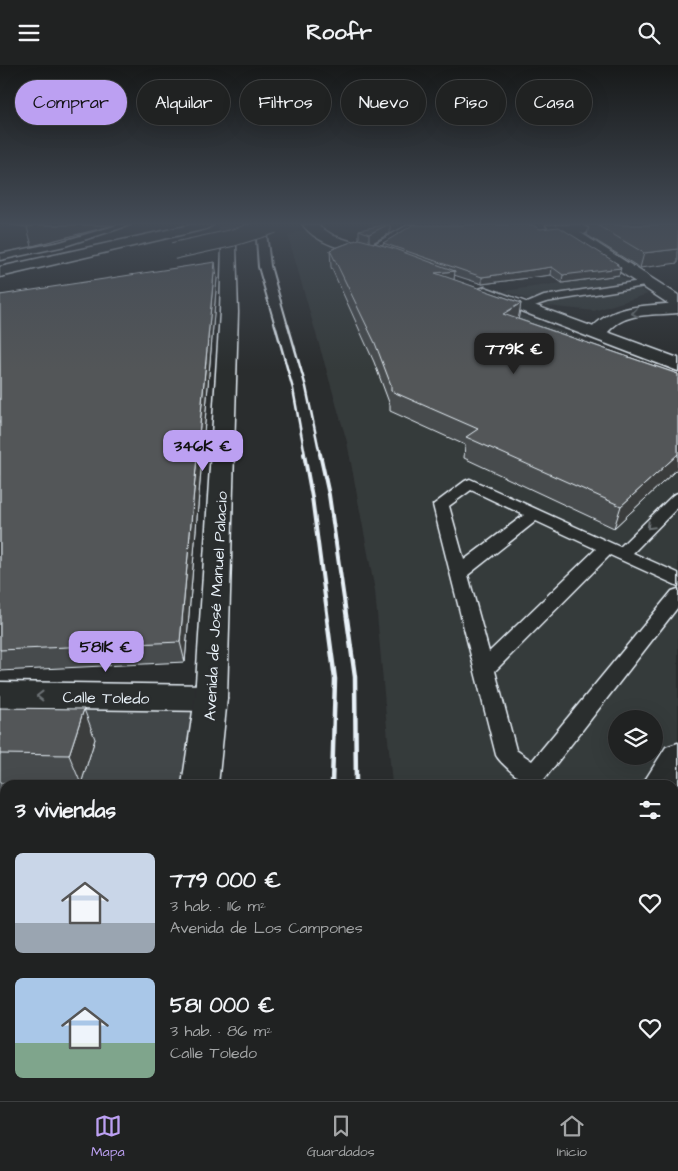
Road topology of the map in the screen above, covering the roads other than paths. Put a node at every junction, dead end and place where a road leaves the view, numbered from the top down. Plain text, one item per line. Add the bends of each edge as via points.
1 (221, 273) tunnel mouth
2 (632, 273) edge
3 (656, 273) edge
4 (647, 283) junction
5 (469, 286) edge
6 (678, 287) edge
7 (678, 302) edge
8 (523, 307) junction
9 (678, 308) edge
10 (598, 333) junction
11 (678, 365) edge
12 (678, 498) edge
13 (535, 514) junction
14 (615, 551) junction
15 (460, 573) junction
16 (678, 580) edge
17 (678, 595) edge
18 (485, 668) junction
19 (0, 695) edge
20 (211, 699) junction
21 (678, 757) edge
22 (201, 780) edge
23 (663, 780) edge

1 - 20 main road, Avenida de José Manuel Palacio via 230,312
2 - 4 main road
3 - 6 main road
4 - 7 main road
4 - 8 lane via 544,299
5 - 8 main road
8 - 10 main road
9 -> 10 main road via 632,312 613,318
10 - 11 main road
12 -> 14 lane
13 - 14 lane
13 - 15 lane
13 - 15 lane via 470,484 441,505
14 - 16 lane
14 - 18 lane
15 - 18 lane
17 - 18 lane via 534,775 508,755
20 -> 19 main road, Calle Toledo
20 - 22 main road, Avenida de José Manuel Palacio
21 - 23 main road

